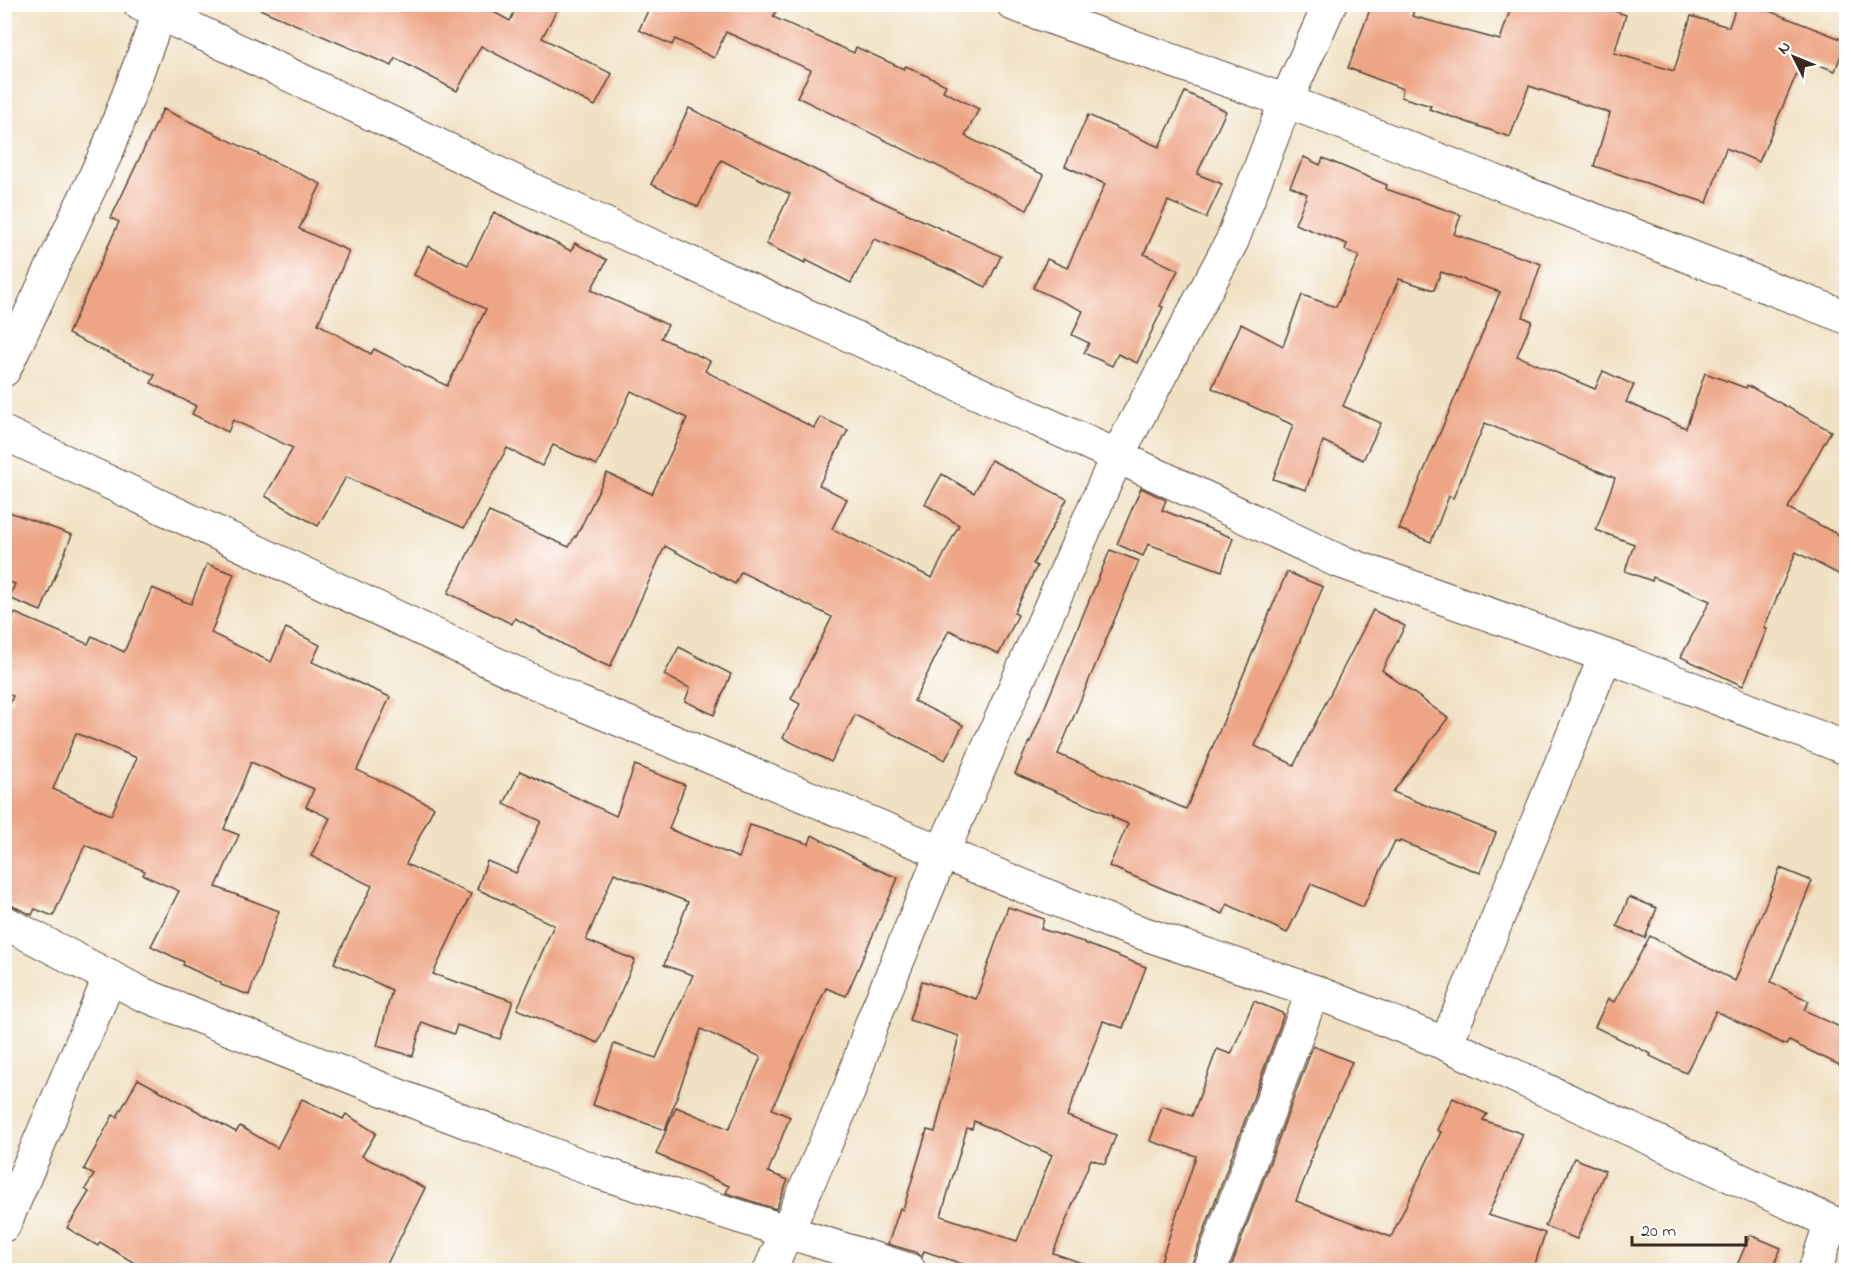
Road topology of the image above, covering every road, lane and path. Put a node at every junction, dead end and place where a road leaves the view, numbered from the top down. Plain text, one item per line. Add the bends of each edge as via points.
1 (1013, 4) edge
2 (1330, 4) edge
3 (154, 8) edge
4 (1286, 102) junction
5 (1846, 317) edge
6 (4, 369) edge
7 (4, 433) edge
8 (1117, 456) junction
9 (1605, 657) junction
10 (1846, 748) edge
11 (942, 853) junction
12 (4, 922) edge
13 (110, 977) junction
14 (1313, 991) junction
15 (1446, 1044) junction
16 (4, 1225) edge
17 (1839, 1225) edge
18 (788, 1232) junction
19 (770, 1270) edge
20 (909, 1270) edge
21 (1210, 1270) edge
22 (1815, 1270) edge

1 - 4 street
2 - 4 street
3 - 6 street via 108,149
3 - 8 street via 615,230
4 - 5 street
4 - 8 street via 1232,241
7 - 11 street via 577,702
8 - 9 street via 1336,560
8 - 11 street
9 - 10 street
9 - 15 street
11 - 14 street via 1113,923
11 - 18 street via 872,1023 850,1088
12 - 13 street
13 - 16 street
13 - 18 street via 153,998 587,1168
14 - 15 street
14 - 21 street
15 - 17 street
17 - 22 street
18 - 19 street
18 - 20 street

